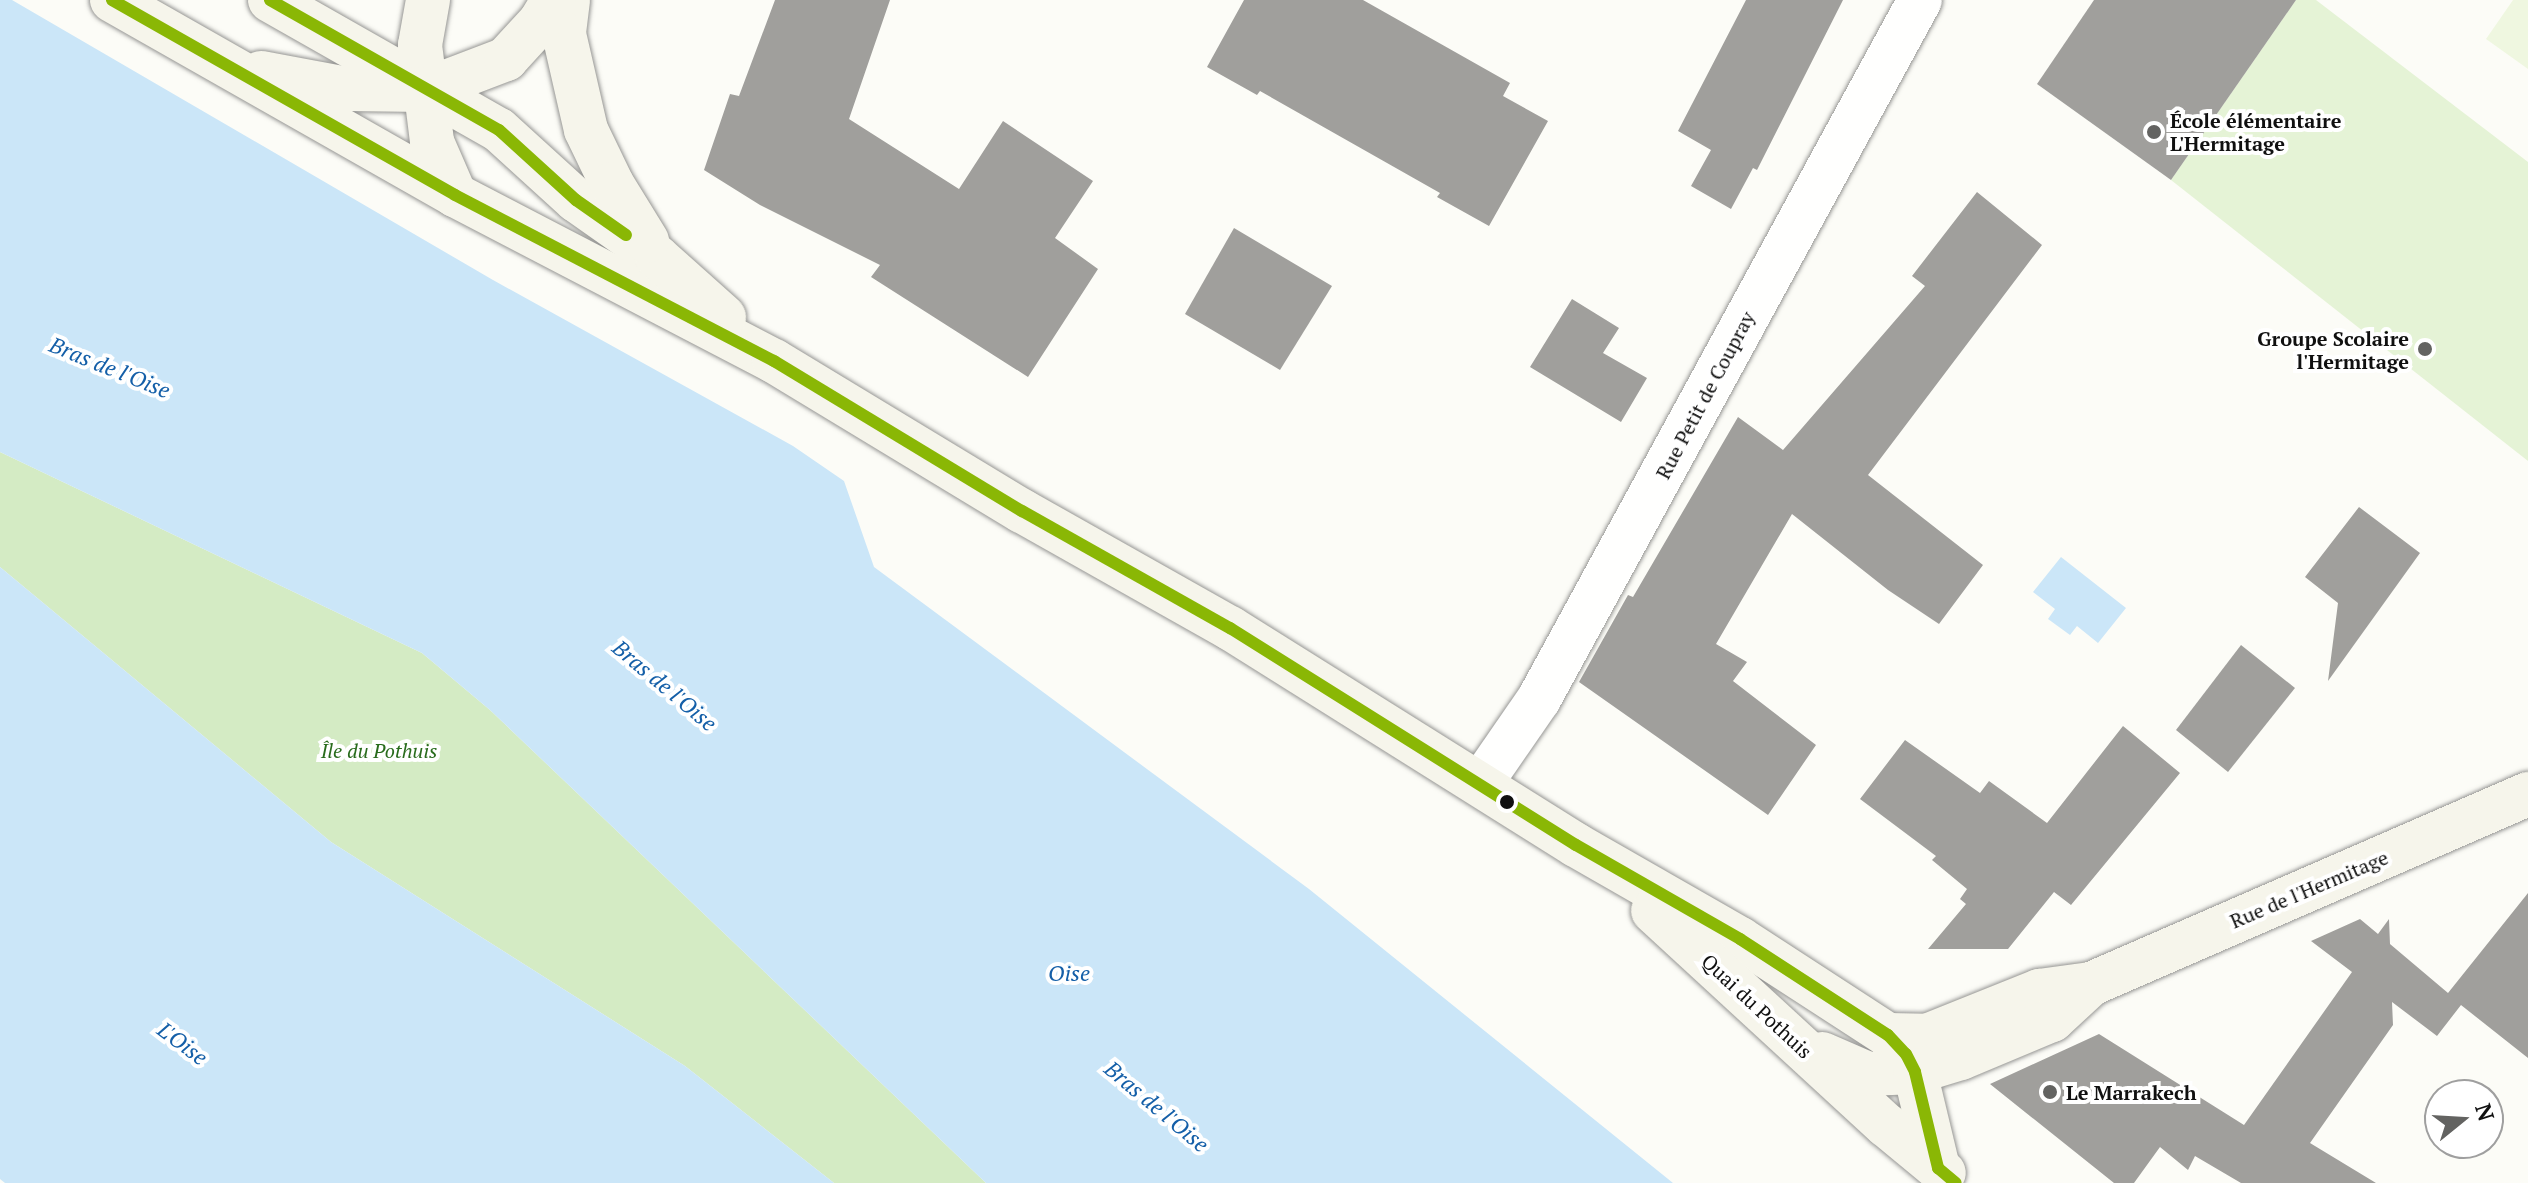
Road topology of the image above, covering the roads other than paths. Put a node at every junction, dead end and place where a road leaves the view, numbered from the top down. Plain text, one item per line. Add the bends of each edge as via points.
1 (112, 0) edge
2 (270, 0) edge
3 (428, 0) edge
4 (553, 0) edge
5 (568, 0) edge
6 (1920, 0) edge
7 (227, 67) junction
8 (425, 90) junction
9 (455, 195) junction
10 (657, 257) junction
11 (774, 361) junction
12 (1481, 783) junction
13 (2528, 794) edge
14 (1576, 845) junction
15 (1795, 1040) junction
16 (1905, 1054) junction
17 (1886, 1125) junction
18 (1947, 1175) edge

1 - 7 main road, Quai du Pothuis
2 - 8 main road, Quai du Pothuis
3 - 8 main road via 420,45
4 - 8 main road via 506,59
5 - 10 main road, Quai du Pothuis via 564,34 586,130
6 - 12 street, Rue Petit de Coupray via 1539,699
7 - 8 main road via 347,89
7 - 9 main road, Quai du Pothuis
8 - 9 main road via 432,142
8 - 10 main road, Quai du Pothuis via 499,130 576,200
9 - 11 main road, Quai du Pothuis
10 - 11 main road, Quai du Pothuis
11 - 12 main road, Quai du Pothuis via 1022,511 1230,628
12 - 14 main road, Quai du Pothuis
13 - 16 main road, Rue de l'Hermitage via 2091,984 2052,1020 1961,1058
14 - 15 main road, Quai du Pothuis
14 - 16 main road, Quai du Pothuis via 1740,939
15 - 16 main road via 1851,1069
15 - 17 main road, Quai du Pothuis
16 - 17 main road via 1882,1103
16 - 18 main road
17 - 18 main road, Quai du Pothuis

